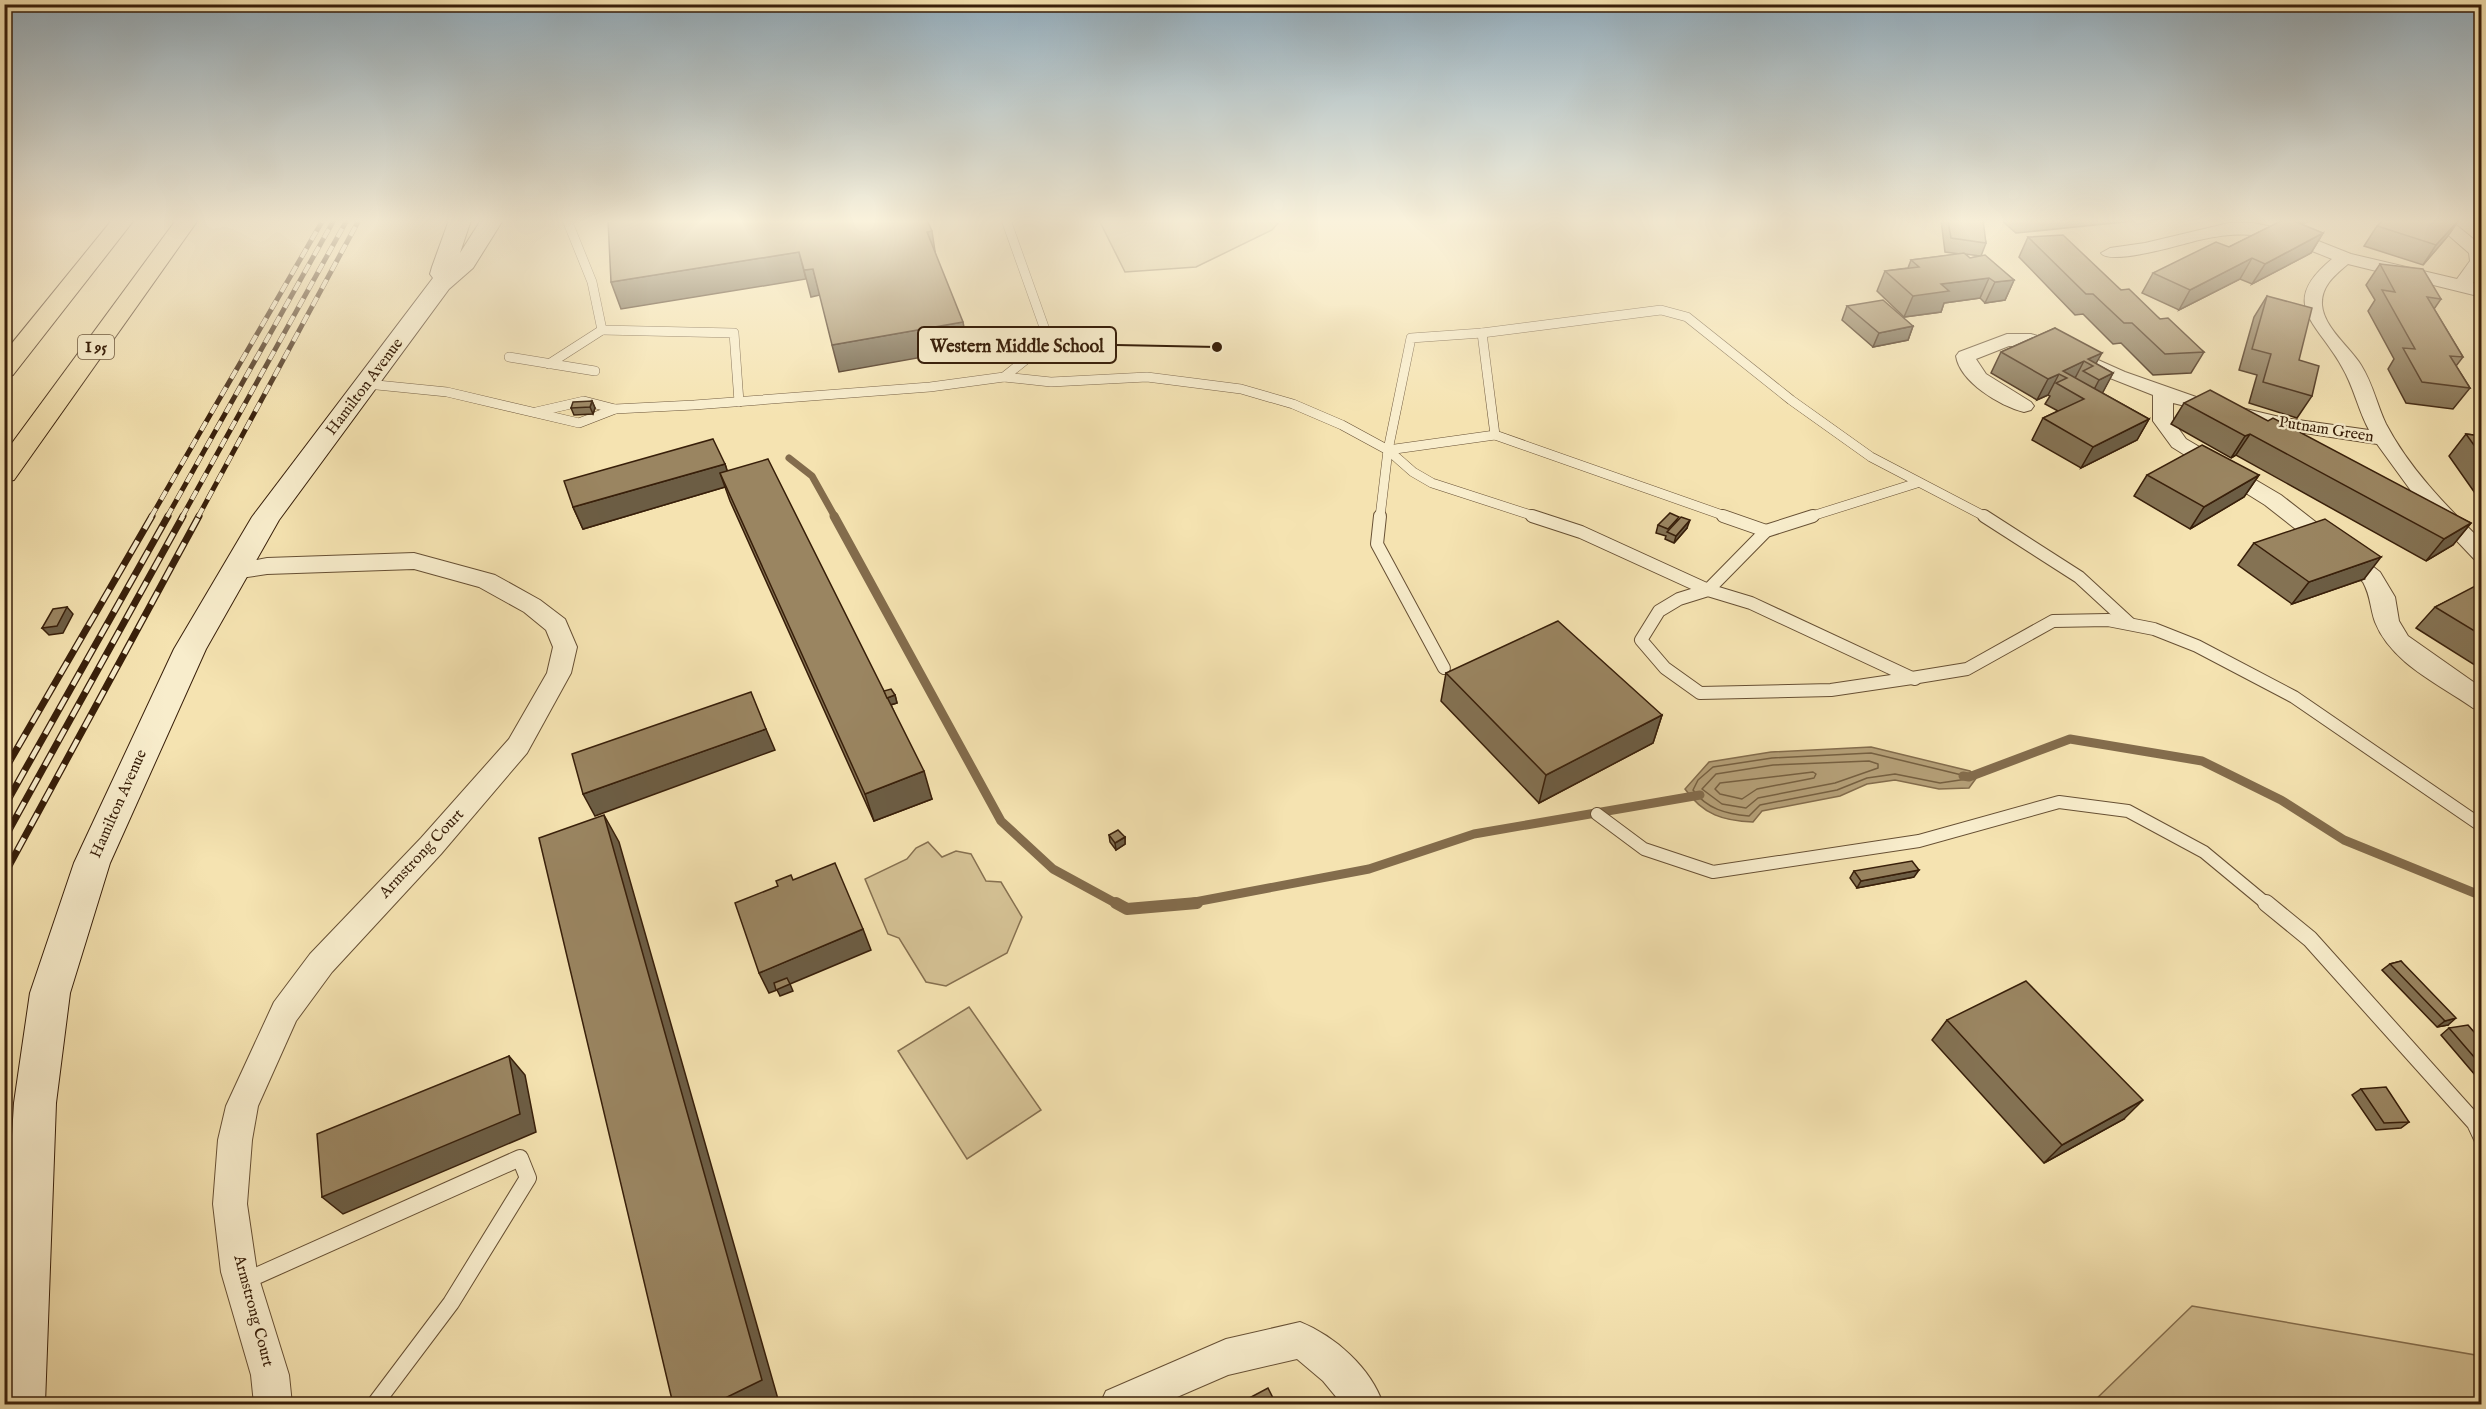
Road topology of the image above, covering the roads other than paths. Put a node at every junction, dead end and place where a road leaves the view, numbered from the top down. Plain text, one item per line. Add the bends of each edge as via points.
1 (71, 286) edge
2 (140, 286) edge
3 (440, 286) edge
4 (593, 286) edge
5 (1029, 286) edge
6 (2318, 286) edge
7 (2462, 286) edge
8 (2481, 292) edge
9 (602, 330) junction
10 (1482, 333) junction
11 (509, 357) dead end
12 (549, 364) junction
13 (4, 370) edge
14 (595, 371) dead end
15 (1004, 377) junction
16 (368, 384) junction
17 (2163, 393) junction
18 (739, 402) junction
19 (2024, 406) dead end
20 (615, 409) junction
21 (536, 412) junction
22 (1495, 435) junction
23 (2385, 439) junction
24 (1388, 450) junction
25 (4, 474) edge
26 (1917, 483) junction
27 (1766, 531) junction
28 (2481, 554) edge
29 (234, 571) junction
30 (1708, 590) junction
31 (2130, 624) junction
32 (1444, 668) dead end
33 (1915, 679) junction
34 (2481, 701) edge
35 (1597, 814) dead end
36 (2481, 826) edge
37 (2481, 1138) edge
38 (242, 1282) junction
39 (21, 1404) edge
40 (273, 1404) edge
41 (375, 1404) edge
42 (1119, 1404) edge
43 (1364, 1404) edge

1 - 13 highway
2 - 25 highway, I 95
3 - 16 main road, Hamilton Avenue
4 - 9 lane
5 - 15 lane via 1049,341
6 - 23 street, Putnam Green via 2313,309 2354,369
7 - 8 street
9 - 12 lane
9 - 18 lane via 734,333
10 - 22 lane
10 - 24 lane via 1412,338
10 - 26 lane via 1661,310 1687,317 1791,400 1871,457
11 - 12 lane
12 - 14 lane
15 - 18 lane via 930,387
15 - 24 lane via 1051,382 1148,377 1240,389 1312,412
16 - 21 lane via 447,392
16 - 29 main road, Hamilton Avenue via 266,518
17 - 19 street, Putnam Green via 2031,340 2007,340 1966,356 1968,367 1978,378
17 - 23 street, Putnam Green via 2251,417
17 - 34 street via 2163,421 2179,443 2273,500 2372,577 2383,597 2387,621 2399,642
18 - 20 lane
20 - 21 lane via 584,401
20 - 21 lane via 579,423
22 - 24 lane
22 - 27 lane
23 - 28 street, Putnam Green via 2423,493
24 - 30 lane via 1432,483 1581,532
24 - 32 lane via 1377,544
26 - 27 lane
26 - 31 lane via 1967,505 2079,577
27 - 30 lane
29 - 38 street, Armstrong Court via 267,566 414,561 454,570 487,581 532,606 556,625 565,647 560,673 518,746 321,963 285,1012 242,1106 235,1140 230,1204
29 - 39 main road, Hamilton Avenue via 190,649 92,863 50,993 35,1103
30 - 33 lane via 1750,603
30 - 33 lane via 1659,610 1641,640 1665,668 1700,693 1831,690
31 - 33 lane via 2108,620 2053,621 1967,669
31 - 36 lane via 2196,646 2294,697
35 - 37 lane via 1644,849 1713,872 1919,841 2059,802 2128,811 2204,852 2310,939 2475,1123
38 - 40 street, Armstrong Court via 270,1375
38 - 41 lane via 520,1158 528,1178 451,1303
42 - 43 street via 1226,1356 1300,1340 1342,1371

